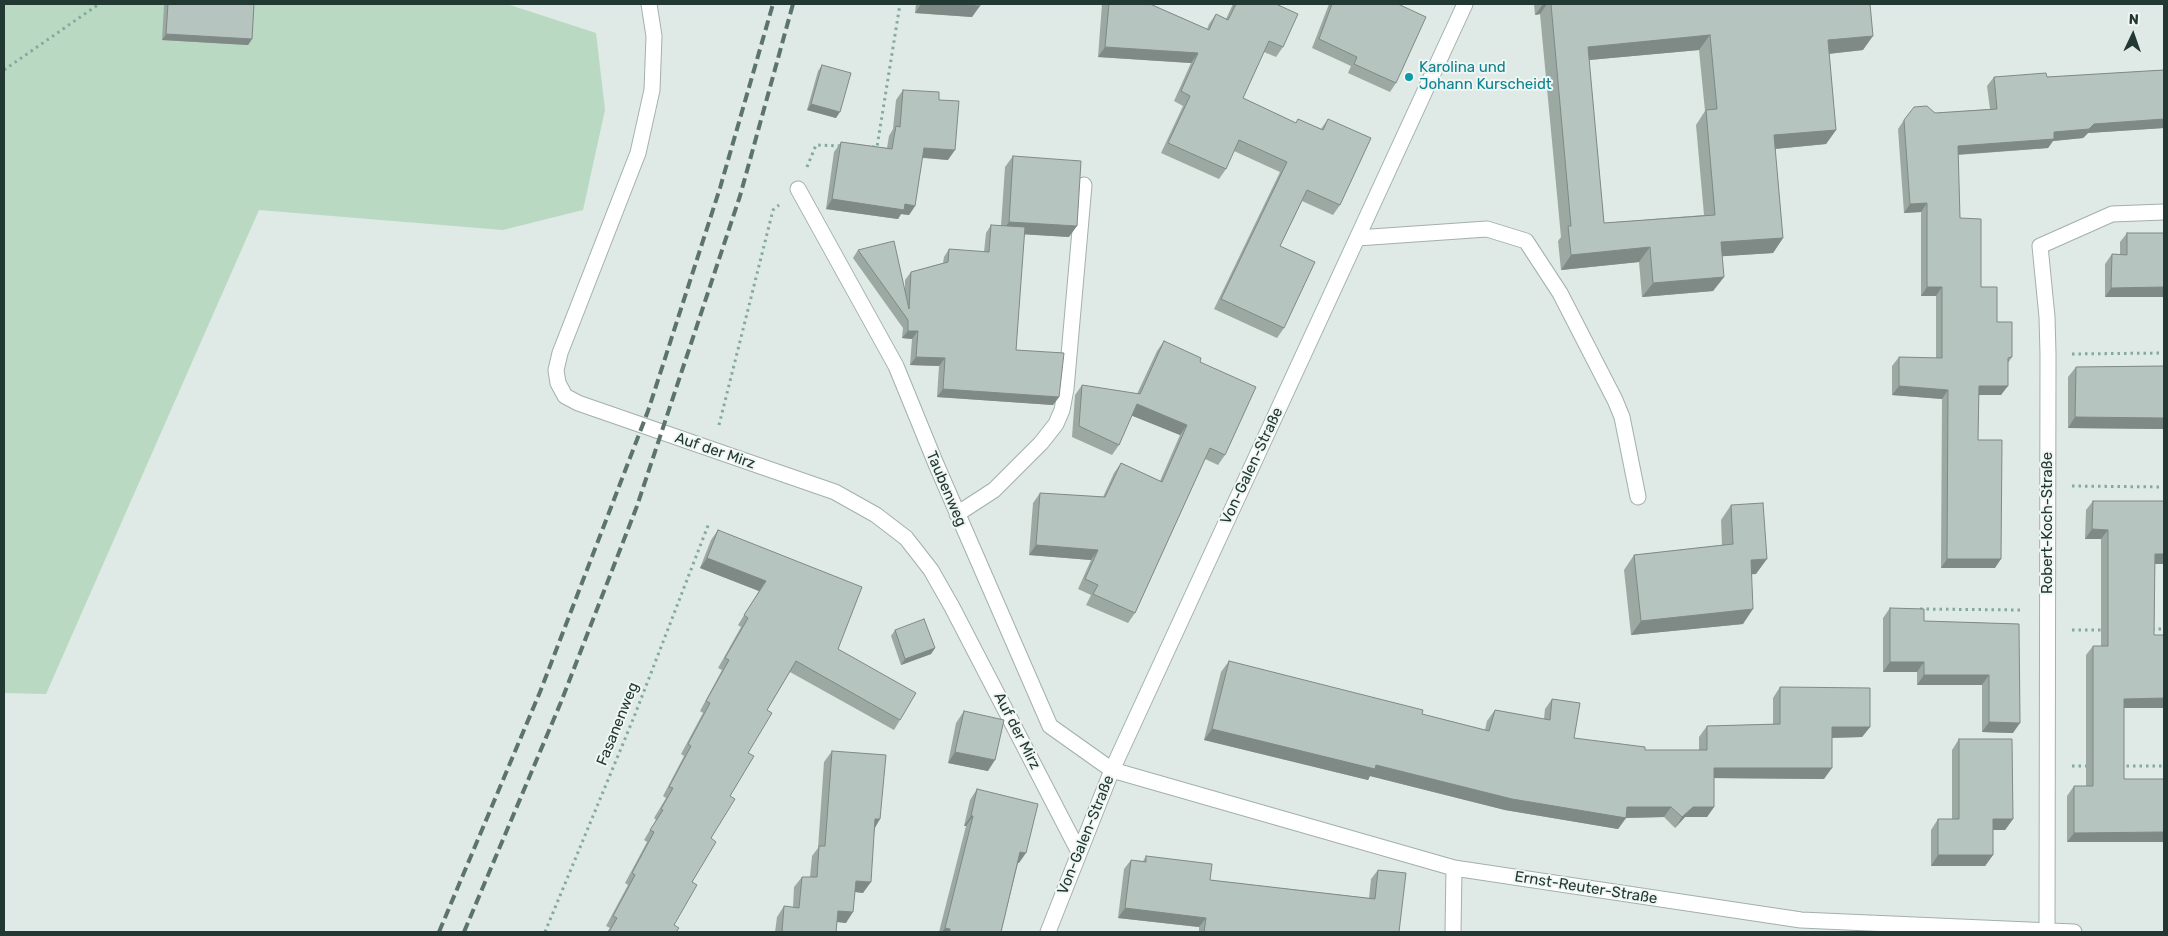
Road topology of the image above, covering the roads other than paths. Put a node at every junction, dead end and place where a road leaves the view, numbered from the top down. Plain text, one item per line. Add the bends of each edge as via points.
1 (649, 4) edge
2 (1465, 4) edge
3 (1084, 185) dead end
4 (798, 189) road end
5 (2164, 212) edge
6 (1357, 238) junction
7 (1638, 497) dead end
8 (957, 514) junction
9 (1112, 770) junction
10 (1079, 852) junction
11 (1454, 868) junction
12 (1801, 926) edge
13 (2047, 931) junction
14 (1048, 932) edge
15 (1453, 932) edge
16 (2074, 932) edge

1 - 10 street, Auf der Mirz via 654,36 652,90 638,153 560,353 556,370 558,382 566,396 578,403 835,492 876,515 906,538 932,570
2 - 6 street, Von-Galen-Straße
3 - 8 street via 1062,410 1046,436 994,490
4 - 8 street, Taubenweg via 896,366
5 - 13 street, Robert-Koch-Straße via 2112,214 2040,246 2048,354
6 - 7 street via 1487,229 1526,241 1560,293 1616,400
6 - 9 street, Von-Galen-Straße
8 - 9 street, Taubenweg via 1050,726
9 - 10 street, Von-Galen-Straße
9 - 11 street, Ernst-Reuter-Straße
10 - 14 street, Von-Galen-Straße
11 - 12 street, Ernst-Reuter-Straße
11 - 15 street
12 - 13 street, Ernst-Reuter-Straße
13 - 16 street, Ernst-Reuter-Straße

